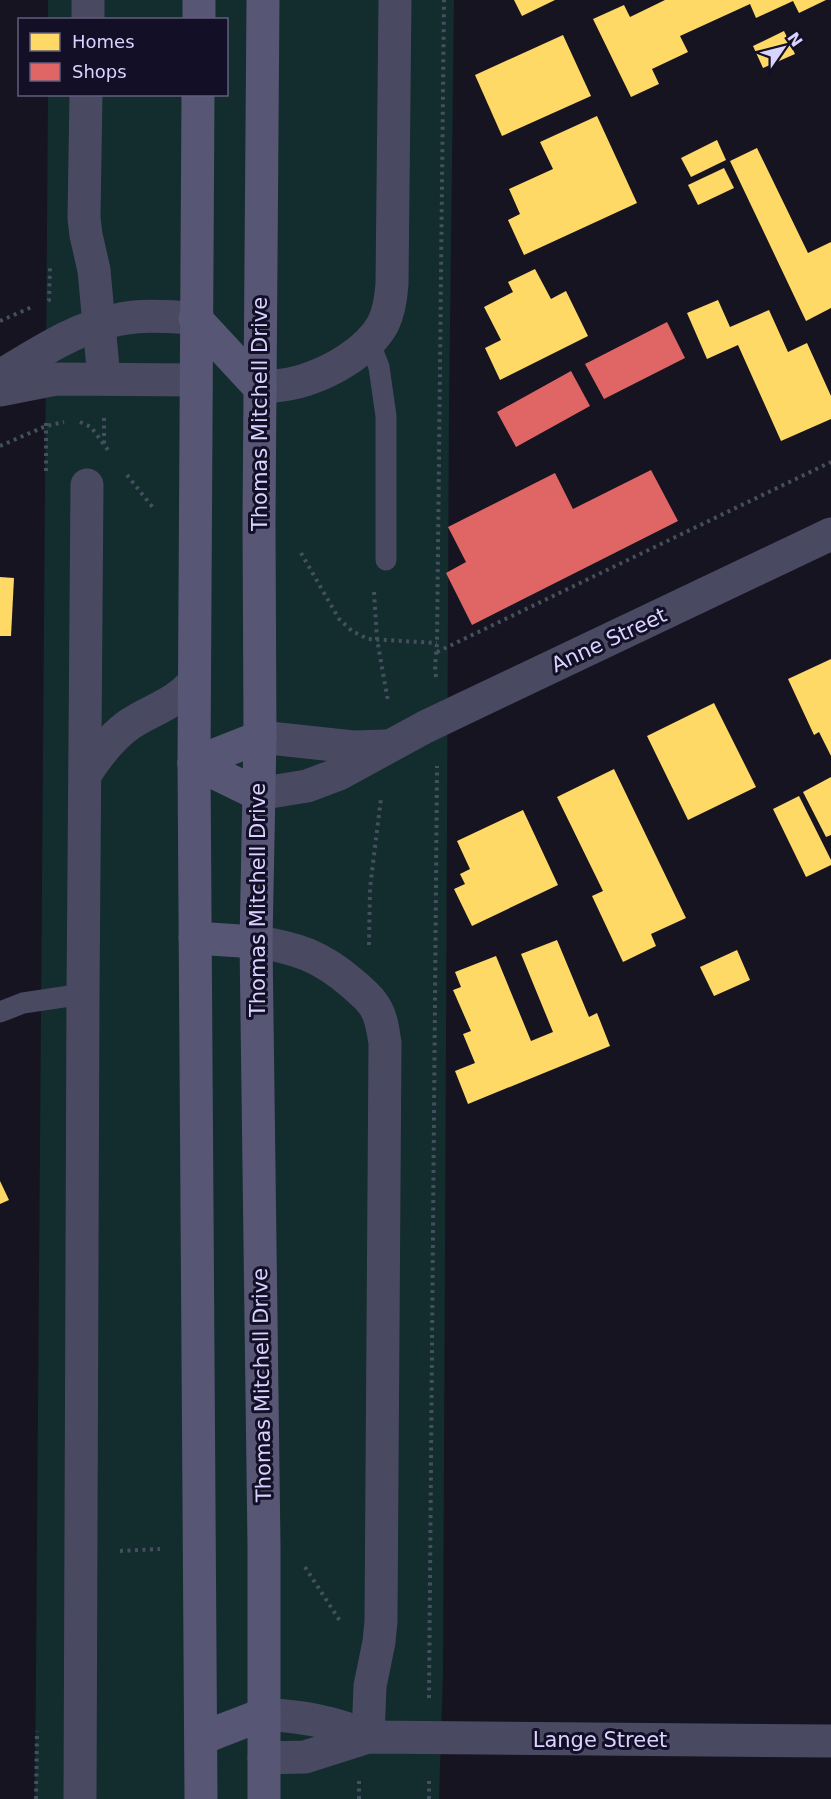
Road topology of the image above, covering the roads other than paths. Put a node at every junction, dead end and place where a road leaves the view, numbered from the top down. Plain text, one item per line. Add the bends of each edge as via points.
1 (88, 0) edge
2 (199, 0) edge
3 (263, 0) edge
4 (395, 0) edge
5 (88, 18) edge
6 (199, 18) edge
7 (86, 96) edge
8 (198, 96) edge
9 (195, 318) junction
10 (99, 324) junction
11 (369, 341) junction
12 (0, 376) edge
13 (104, 379) junction
14 (195, 380) junction
15 (260, 388) junction
16 (0, 390) edge
17 (87, 484) road end
18 (831, 534) edge
19 (386, 560) road end
20 (194, 682) junction
21 (260, 737) junction
22 (388, 746) junction
23 (194, 763) junction
24 (86, 773) junction
25 (258, 794) junction
26 (195, 938) junction
27 (256, 942) junction
28 (83, 994) junction
29 (0, 1012) edge
30 (264, 1714) junction
31 (368, 1737) junction
32 (202, 1738) junction
33 (831, 1741) edge
34 (264, 1758) junction
35 (80, 1799) edge
36 (201, 1799) edge
37 (264, 1799) edge

1 - 5 street
2 - 6 main road
3 - 15 main road, Thomas Mitchell Drive
4 - 11 street via 392,284 382,326
7 - 10 street via 84,218
8 - 9 main road
9 - 10 street via 124,318
9 - 14 main road
9 - 15 main road
10 - 12 street
10 - 13 street
11 - 15 street via 322,373 295,383
11 - 19 lane via 379,367 386,416
13 - 14 street
13 - 16 street via 56,379
14 - 15 main road
14 - 20 main road
15 - 21 main road, Thomas Mitchell Drive
17 - 24 street
18 - 22 street, Anne Street
20 - 23 main road
20 - 24 street via 174,699 128,725 108,743
21 - 22 street, Anne Street via 353,747
21 - 23 main road
21 - 25 main road, Thomas Mitchell Drive
22 - 25 street, Anne Street via 321,781
23 - 25 main road
23 - 26 main road
24 - 28 street
25 - 27 main road, Thomas Mitchell Drive
26 - 27 main road
26 - 32 main road
27 - 30 main road, Thomas Mitchell Drive
27 - 31 street via 285,945 330,966 368,997 379,1015 385,1043 381,1621 370,1686
28 - 29 lane via 23,1003
28 - 35 street
30 - 31 street, Lange Street via 337,1724
30 - 32 main road
30 - 34 main road, Thomas Mitchell Drive
31 - 33 street, Lange Street
31 - 34 street, Lange Street via 305,1757
32 - 34 main road
32 - 36 main road
34 - 37 main road, Thomas Mitchell Drive

